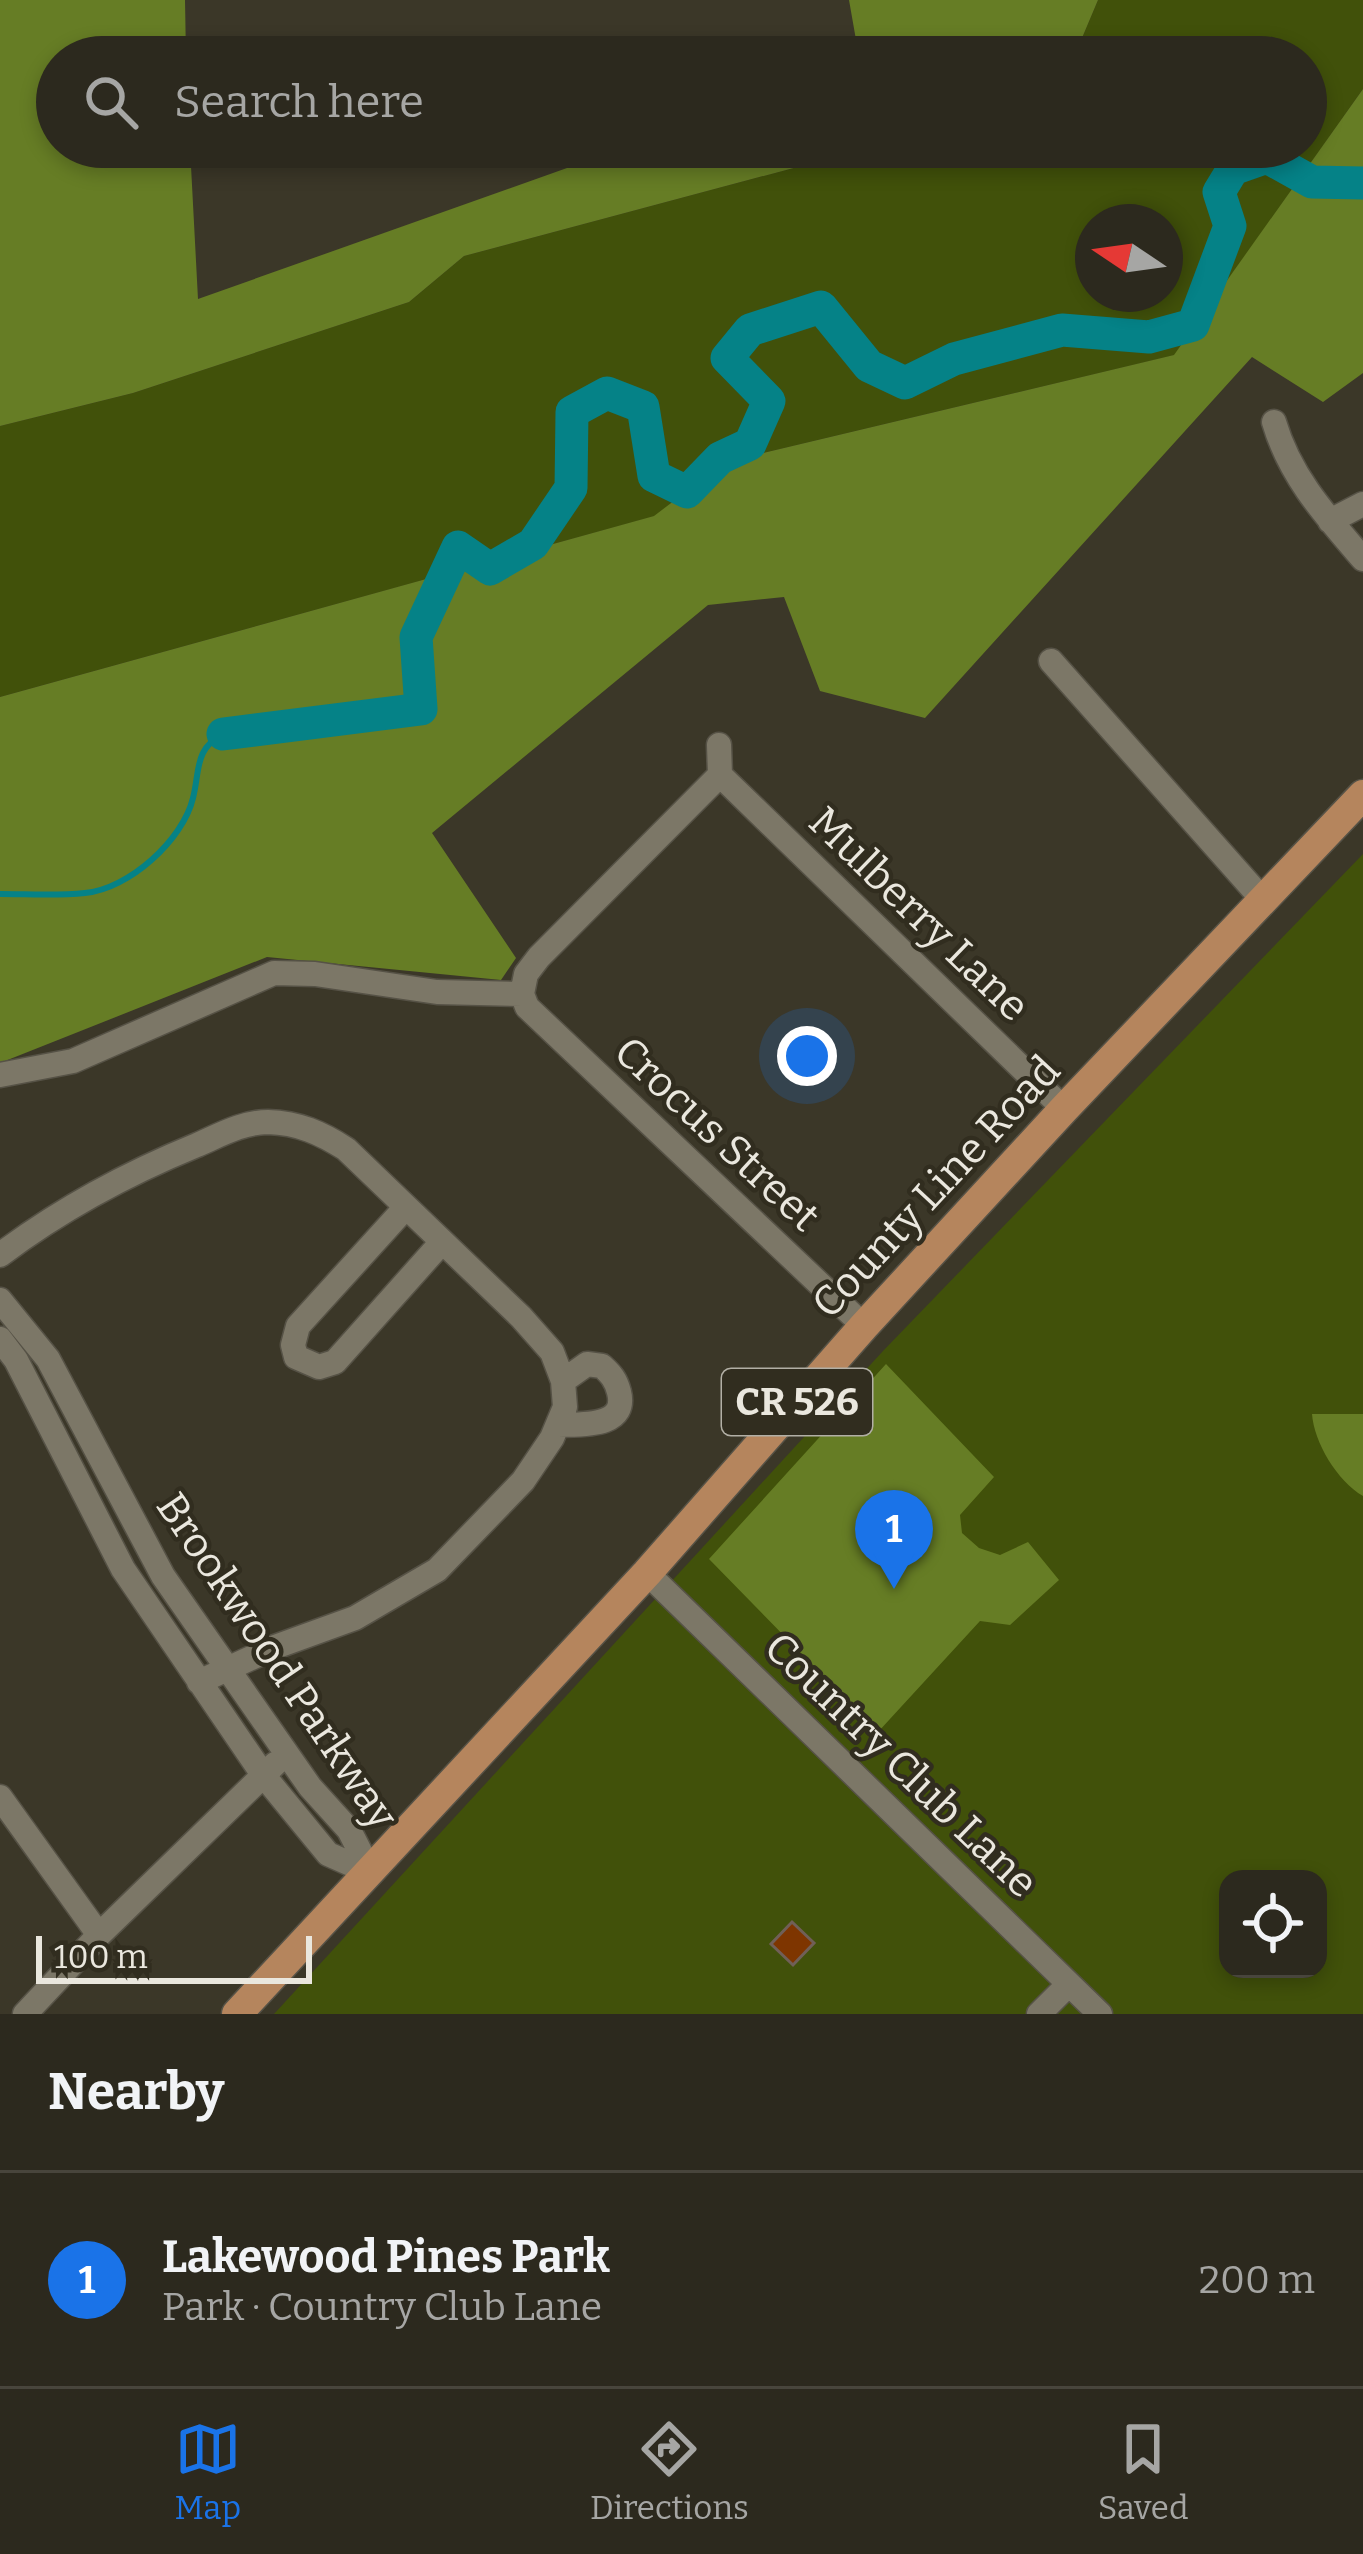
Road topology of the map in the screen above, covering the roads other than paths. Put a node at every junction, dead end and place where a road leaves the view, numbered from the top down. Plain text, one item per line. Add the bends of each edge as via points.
1 (1274, 422) dead end
2 (1363, 504) edge
3 (1330, 521) junction
4 (1363, 559) edge
5 (1052, 662) dead end
6 (719, 745) dead end
7 (719, 776) junction
8 (1363, 795) edge
9 (1263, 900) junction
10 (522, 994) junction
11 (0, 1075) edge
12 (1064, 1109) junction
13 (406, 1207) junction
14 (442, 1242) junction
15 (0, 1255) edge
16 (0, 1300) edge
17 (864, 1326) junction
18 (0, 1339) edge
19 (563, 1382) junction
20 (558, 1425) junction
21 (647, 1573) junction
22 (226, 1670) junction
23 (199, 1682) junction
24 (286, 1754) junction
25 (264, 1776) junction
26 (0, 1797) edge
27 (370, 1873) junction
28 (99, 1935) junction
29 (1069, 1984) junction
30 (25, 2014) edge
31 (237, 2014) edge
32 (1039, 2014) edge
33 (1100, 2014) edge

1 - 3 street via 1283,454
2 - 3 street
3 - 4 street
5 - 9 street
6 - 7 street
7 - 10 street via 539,958
7 - 12 street, Mulberry Lane
8 - 9 main road, County Line Road / CR 526
9 - 12 main road, County Line Road / CR 526
10 - 11 street via 274,973 74,1061
10 - 17 street, Crocus Street via 626,1104
12 - 17 main road, County Line Road / CR 526
13 - 14 street
13 - 14 street via 298,1325 296,1357 319,1367 334,1362
13 - 15 street via 316,1130 246,1124 74,1203
14 - 19 street via 552,1352
16 - 22 street, Brookwood Parkway via 48,1359 163,1576
17 - 21 main road, County Line Road / CR 526
18 - 23 street, Brookwood Parkway via 123,1569
19 - 20 street
19 - 20 street via 587,1364 602,1366 621,1402 601,1422
20 - 22 street via 523,1481 437,1570 355,1618
21 - 27 main road, County Line Road / CR 526
21 - 29 street, Country Club Lane
22 - 23 street
22 - 24 street, Brookwood Parkway
23 - 25 street, Brookwood Parkway
24 - 25 street
24 - 27 street, Brookwood Parkway via 349,1830
25 - 27 street, Brookwood Parkway via 328,1854
25 - 28 street
26 - 28 street
27 - 31 main road, County Line Road / CR 526
28 - 30 street
29 - 32 street
29 - 33 street, Country Club Lane

